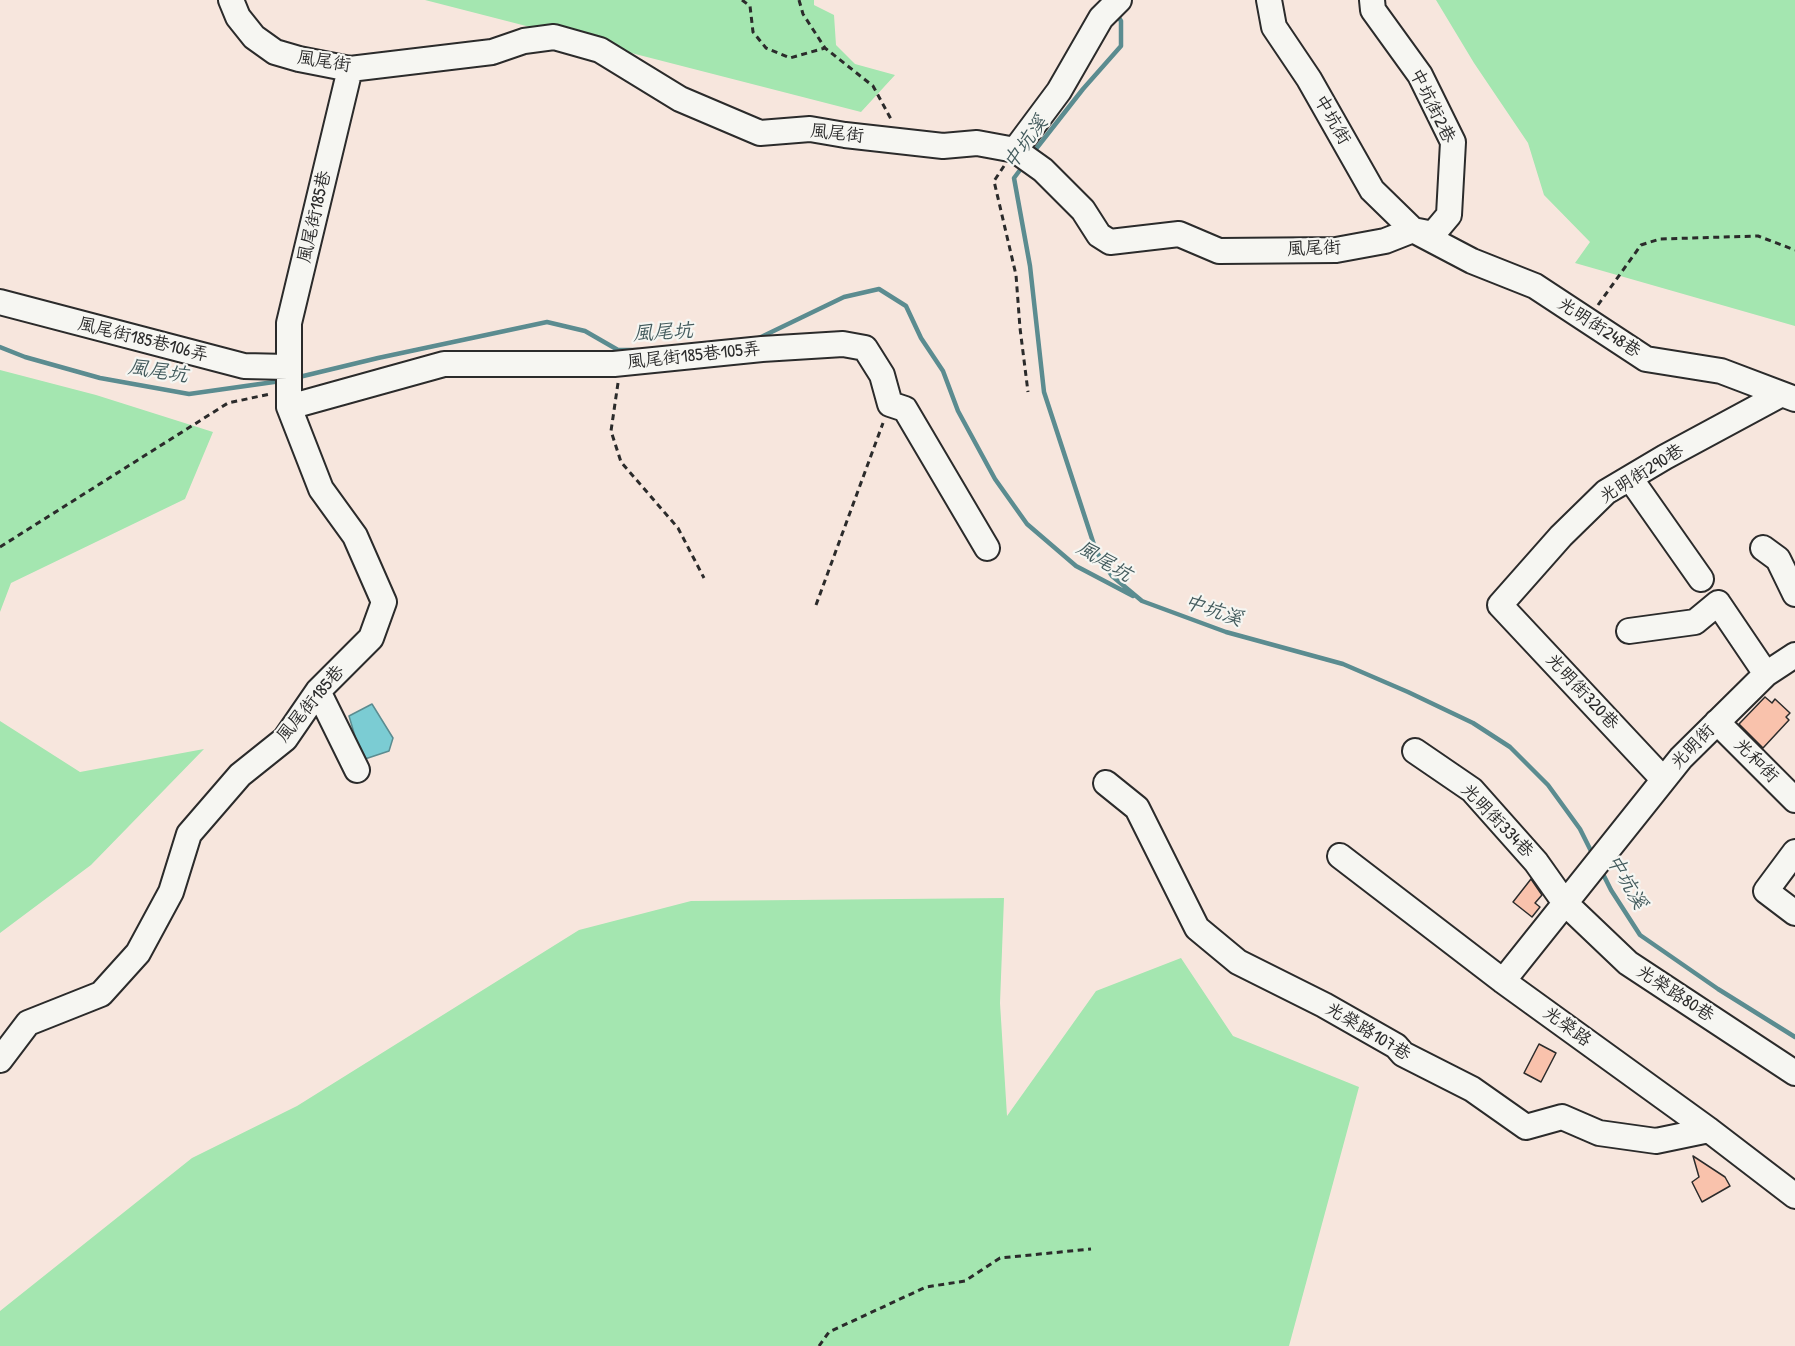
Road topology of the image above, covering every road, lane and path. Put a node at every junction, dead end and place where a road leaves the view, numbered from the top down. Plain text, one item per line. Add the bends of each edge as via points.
1 (231, 0) edge
2 (742, 0) edge
3 (799, 0) edge
4 (1119, 0) edge
5 (1269, 0) edge
6 (1372, 0) edge
7 (825, 48) junction
8 (350, 69) junction
9 (902, 141) junction
10 (1016, 150) junction
11 (1413, 230) junction
12 (1795, 250) edge
13 (0, 302) edge
14 (1587, 321) junction
15 (621, 364) junction
16 (288, 367) junction
17 (1028, 392) dead end
18 (1787, 397) edge
19 (890, 404) junction
20 (290, 407) junction
21 (1630, 477) junction
22 (0, 547) edge
23 (987, 548) dead end
24 (1763, 548) dead end
25 (704, 578) dead end
26 (1701, 579) dead end
27 (1795, 594) edge
28 (816, 605) dead end
29 (1500, 605) joint
30 (1629, 632) dead end
31 (1795, 655) edge
32 (1766, 674) junction
33 (318, 691) junction
34 (1717, 722) junction
35 (1415, 751) dead end
36 (357, 770) dead end
37 (1663, 780) junction
38 (1106, 783) dead end
39 (1795, 800) edge
40 (1795, 852) edge
41 (1340, 856) dead end
42 (1565, 903) junction
43 (1795, 913) edge
44 (1503, 981) junction
45 (0, 1060) edge
46 (1795, 1072) edge
47 (1709, 1130) junction
48 (1795, 1196) edge
49 (1091, 1248) dead end
50 (819, 1346) edge

1 - 8 street, 風尾街 via 246,28 275,52
2 - 7 path via 750,6 753,32 766,48 790,58
3 - 7 path via 802,14
4 - 10 street via 1101,18 1059,91
5 - 11 street, 中坑街 via 1274,27 1309,79 1372,190
6 - 11 street, 中坑街2巷 via 1373,10 1420,75 1453,142 1449,215 1433,234
7 - 9 path via 873,86
8 - 9 street, 風尾街 via 492,52 524,41 554,37 600,50 680,99 760,133 810,129
8 - 16 street, 風尾街185巷 via 289,323
9 - 10 street, 風尾街 via 943,146 977,143
10 - 11 street, 風尾街 via 1043,170 1083,210 1099,235 1110,242 1179,234 1219,251 1336,250 1385,241
10 - 17 path via 994,181 1016,275
11 - 14 street, 光明街248巷 via 1472,261 1535,286
12 - 14 path via 1758,236 1660,239 1641,245
13 - 16 street, 風尾街185巷106弄 via 244,366
14 - 18 street, 光明街248巷 via 1646,359 1721,371
15 - 19 street, 風尾街185巷105弄 via 843,344 865,348 882,375
15 - 20 street, 風尾街185巷105弄 via 444,364
15 - 25 path via 611,431 621,462 678,528
16 - 20 street, 風尾街185巷
18 - 21 street, 光明街290巷
19 - 23 street via 905,409
19 - 28 path
20 - 22 path via 270,393 228,404
20 - 33 street, 風尾街185巷 via 321,489 355,536 384,602 371,638
21 - 26 street
21 - 29 street, 光明街290巷 via 1606,492 1561,536
24 - 27 street via 1778,559
29 - 37 street, 光明街320巷
30 - 32 street via 1695,622 1718,603
31 - 32 street, 光明街
32 - 34 street, 光明街
33 - 36 street
33 - 45 street, 風尾街185巷 via 285,739 240,775 189,834 171,892 138,953 101,994 28,1023
34 - 37 street, 光明街
34 - 39 street, 光和街
35 - 42 street, 光明街334巷 via 1472,790 1536,862
37 - 42 street, 光明街
38 - 47 street, 光榮路107巷 via 1137,808 1197,928 1238,962 1324,1005 1396,1046 1403,1054 1472,1089 1526,1127 1562,1117 1599,1133 1656,1141
40 - 43 street via 1766,891
41 - 44 street, 光榮路
42 - 44 street, 光明街
42 - 46 street, 光榮路80巷 via 1628,963
44 - 47 street, 光榮路
47 - 48 street, 光榮路
49 - 50 path via 1000,1258 965,1281 926,1287 829,1332

